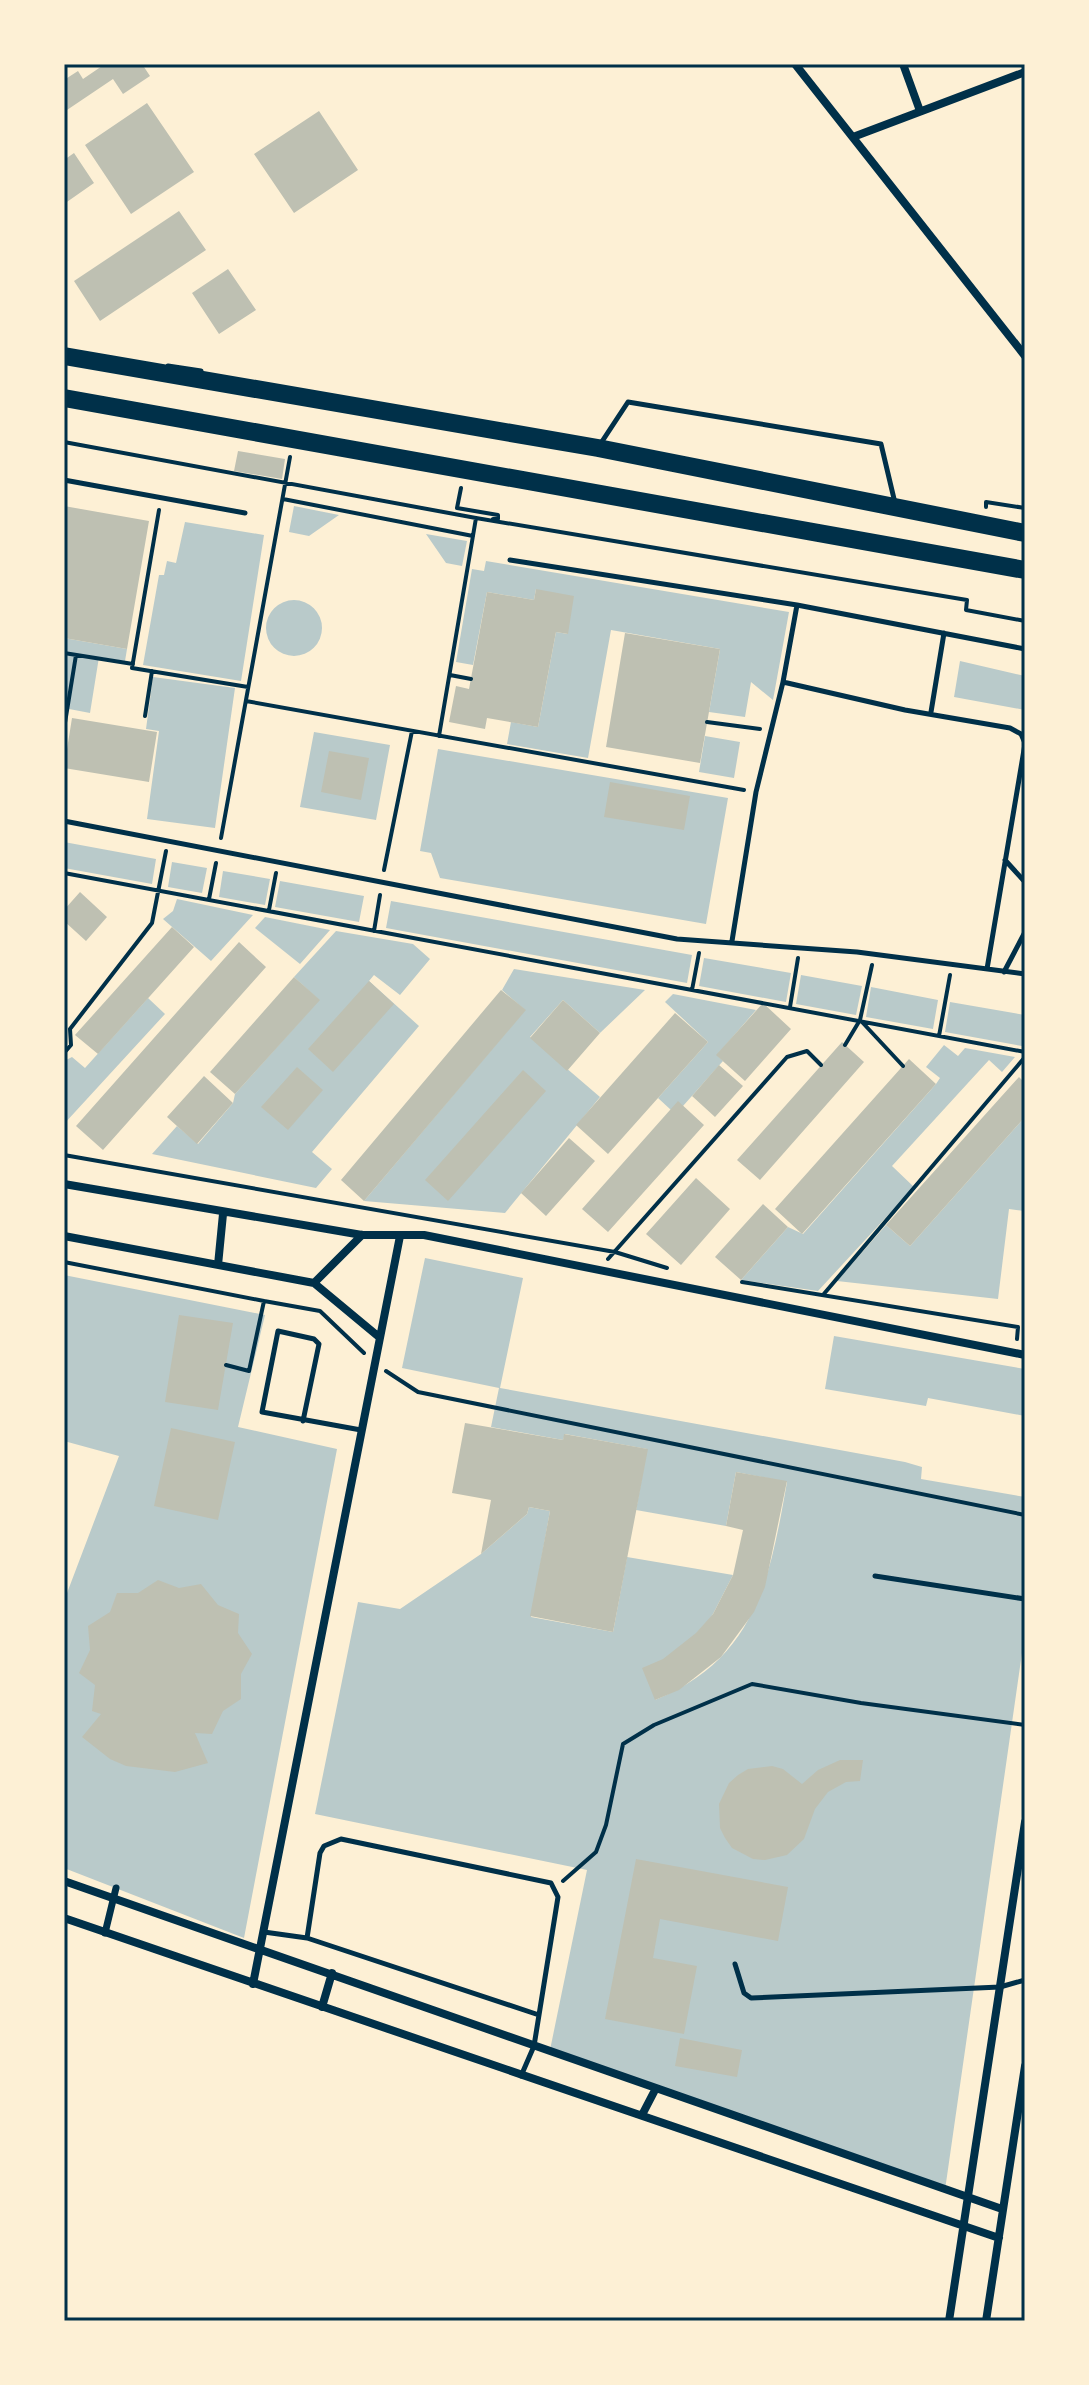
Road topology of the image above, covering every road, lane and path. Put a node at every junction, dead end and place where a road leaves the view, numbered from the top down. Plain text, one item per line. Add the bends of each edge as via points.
1 (795, 64) edge
2 (903, 64) edge
3 (1025, 72) edge
4 (920, 111) junction
5 (853, 137) junction
6 (64, 356) edge
7 (1025, 356) edge
8 (148, 369) junction
9 (203, 371) dead end
10 (218, 374) dead end
11 (64, 398) edge
12 (416, 419) junction
13 (293, 439) junction
14 (64, 442) edge
15 (598, 448) junction
16 (64, 480) edge
17 (285, 482) junction
18 (161, 497) junction
19 (282, 498) junction
20 (896, 508) junction
21 (245, 513) dead end
22 (476, 518) junction
23 (1025, 533) edge
24 (473, 536) junction
25 (510, 560) dead end
26 (1025, 570) edge
27 (797, 605) junction
28 (1025, 621) edge
29 (944, 633) junction
30 (1025, 649) edge
31 (64, 653) edge
32 (76, 655) junction
33 (133, 664) junction
34 (152, 671) junction
35 (450, 675) junction
36 (471, 679) dead end
37 (783, 682) junction
38 (248, 687) junction
39 (246, 701) junction
40 (931, 712) junction
41 (145, 716) dead end
42 (707, 722) dead end
43 (64, 729) edge
44 (771, 730) junction
45 (412, 731) junction
46 (439, 736) junction
47 (1025, 744) edge
48 (756, 792) junction
49 (64, 821) edge
50 (167, 842) junction
51 (219, 850) junction
52 (1005, 860) junction
53 (278, 861) junction
54 (64, 873) edge
55 (382, 882) junction
56 (1025, 882) edge
57 (160, 890) junction
58 (209, 899) junction
59 (269, 910) junction
60 (374, 931) junction
61 (1025, 932) edge
62 (701, 939) junction
63 (732, 941) junction
64 (800, 947) junction
65 (874, 955) junction
66 (952, 965) junction
67 (987, 969) junction
68 (1004, 972) junction
69 (1025, 974) edge
70 (692, 990) junction
71 (790, 1007) junction
72 (860, 1020) junction
73 (939, 1036) junction
74 (845, 1045) dead end
75 (64, 1053) edge
76 (1025, 1054) edge
77 (821, 1065) dead end
78 (903, 1066) dead end
79 (64, 1155) edge
80 (64, 1184) edge
81 (223, 1214) junction
82 (362, 1235) junction
83 (64, 1236) edge
84 (400, 1236) junction
85 (615, 1252) junction
86 (64, 1262) edge
87 (218, 1265) junction
88 (672, 1269) dead end
89 (596, 1272) junction
90 (732, 1281) dead end
91 (314, 1283) junction
92 (823, 1295) junction
93 (264, 1301) junction
94 (379, 1337) junction
95 (1020, 1354) edge
96 (374, 1362) junction
97 (226, 1365) dead end
98 (303, 1421) junction
99 (361, 1430) junction
100 (1025, 1515) edge
101 (875, 1576) dead end
102 (1025, 1599) edge
103 (1025, 1725) edge
104 (1025, 1822) edge
105 (64, 1881) edge
106 (116, 1888) dead end
107 (556, 1888) junction
108 (114, 1899) junction
109 (64, 1918) edge
110 (264, 1932) junction
111 (105, 1933) junction
112 (307, 1938) junction
113 (259, 1951) junction
114 (735, 1964) dead end
115 (332, 1973) junction
116 (1025, 1980) edge
117 (253, 1984) junction
118 (1000, 1987) junction
119 (322, 2007) junction
120 (539, 2015) junction
121 (534, 2046) junction
122 (1025, 2066) edge
123 (521, 2077) junction
124 (655, 2090) junction
125 (642, 2115) junction
126 (968, 2198) junction
127 (1002, 2209) junction
128 (964, 2226) junction
129 (999, 2238) junction
130 (949, 2321) edge
131 (986, 2321) edge

1 - 5 street
2 - 4 street
3 - 4 street
4 - 5 street
5 - 7 street
6 - 8 main road
8 - 9 lane via 174,365
8 - 12 main road
10 - 12 lane via 395,406
11 - 13 main road
12 - 15 main road
13 - 17 path
13 - 26 main road
14 - 17 path
15 - 20 main road
15 - 20 lane via 628,402 881,444
16 - 18 lane
17 - 19 path
17 - 22 path
18 - 21 lane
18 - 33 path
19 - 24 path
19 - 38 path
20 - 23 main road
22 - 24 path
22 - 28 path via 967,600 966,610
24 - 35 path
25 - 27 lane
27 - 29 lane
27 - 37 lane
29 - 30 lane
29 - 40 lane
31 - 32 path
32 - 33 path
32 - 43 path
33 - 34 path via 132,668
34 - 38 path
34 - 41 path
35 - 36 path
35 - 46 path
37 - 40 lane
37 - 44 lane
38 - 39 path
39 - 45 path
39 - 51 path
40 - 47 lane via 1010,728
42 - 44 path
44 - 48 lane
45 - 46 path
45 - 55 path
46 - 48 path
47 - 52 lane
48 - 63 lane
49 - 50 lane
50 - 51 lane
50 - 57 path
51 - 53 lane
51 - 58 path
52 - 56 lane
52 - 67 lane
53 - 55 lane
53 - 59 path
54 - 57 path
55 - 60 path
55 - 62 lane via 677,939
57 - 58 path
57 - 75 path via 152,923 70,1029 71,1045
58 - 59 path
59 - 60 path
60 - 70 path
61 - 68 lane
62 - 63 lane
62 - 70 path
63 - 64 lane
64 - 65 lane
64 - 71 path
65 - 66 lane
65 - 72 path
66 - 67 lane
66 - 73 path
67 - 68 lane
68 - 69 lane
70 - 71 path
71 - 72 path
72 - 73 path
72 - 74 path
72 - 78 path
73 - 76 path
76 - 92 path
77 - 85 path via 807,1051 787,1057
79 - 85 path
80 - 81 street
81 - 82 street
81 - 87 street
82 - 84 street
82 - 91 street
83 - 87 street
84 - 89 street via 424,1235
84 - 94 street
85 - 88 path
85 - 89 path
86 - 93 path
87 - 91 street
89 - 95 street
90 - 92 path
91 - 94 street
92 - 95 path via 1018,1327
93 - 96 path via 320,1311
93 - 97 path via 249,1371
94 - 96 street
96 - 99 street
96 - 100 path via 418,1392
98 - 98 lane via 262,1412 278,1331 319,1344
98 - 99 lane
99 - 110 street
101 - 102 lane
103 - 107 path via 752,1684 654,1725 623,1744 596,1852
104 - 118 street
105 - 108 street
106 - 108 street
107 - 112 lane via 526,1875 341,1839 320,1853
107 - 120 lane
108 - 111 street
108 - 113 street
109 - 111 street
110 - 112 lane
110 - 113 street
111 - 117 street
112 - 120 lane
113 - 115 street
113 - 117 street
114 - 118 lane via 744,1993 751,1998
115 - 119 street
115 - 121 street
116 - 118 lane
117 - 119 street
118 - 126 street
119 - 123 street
120 - 121 lane
121 - 123 lane
121 - 124 street
122 - 127 street
123 - 125 street
124 - 125 street
124 - 126 street
125 - 128 street
126 - 127 street
126 - 128 street
127 - 129 street
128 - 129 street
128 - 130 street
129 - 131 street

